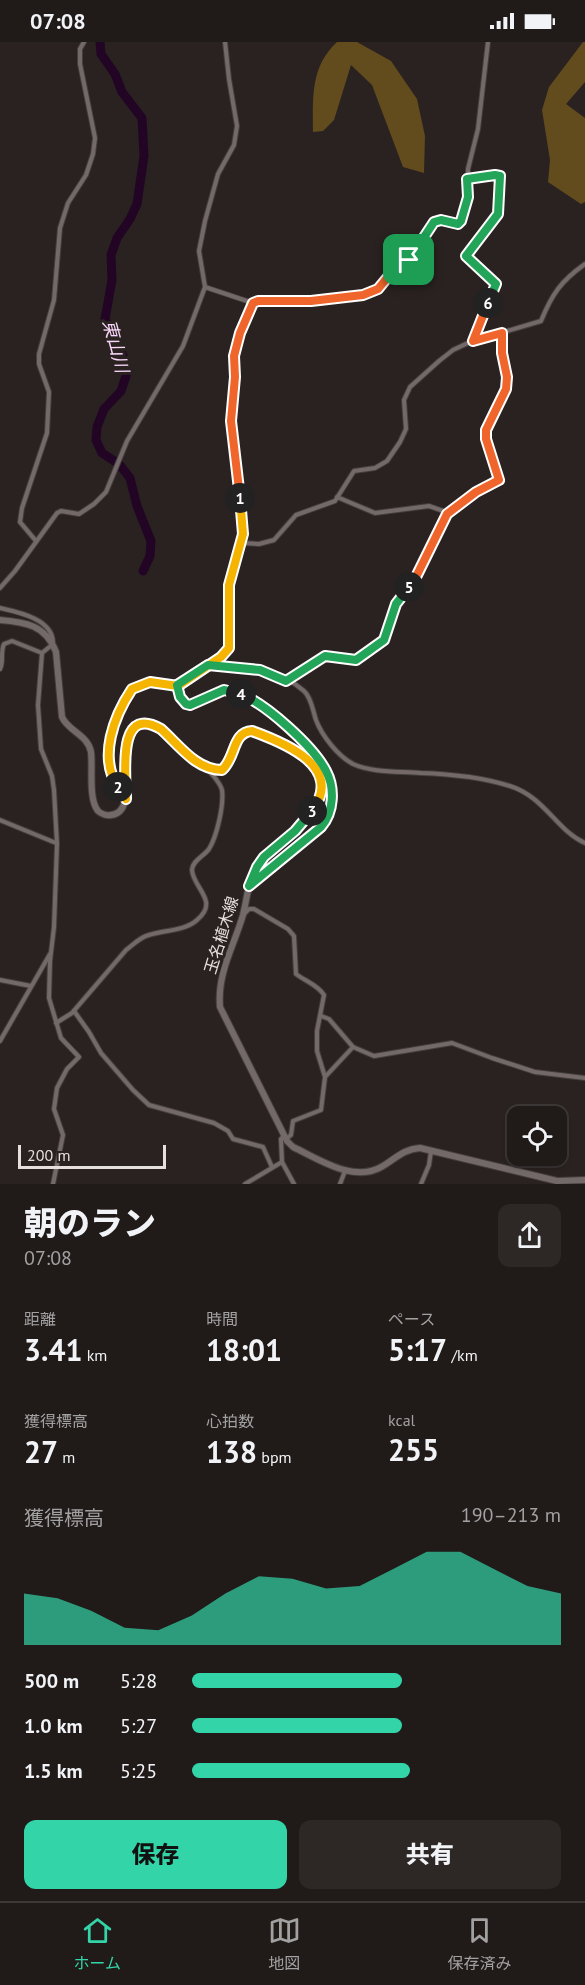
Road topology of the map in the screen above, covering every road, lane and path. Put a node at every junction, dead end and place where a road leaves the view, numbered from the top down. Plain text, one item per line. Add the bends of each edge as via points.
1 (84, 42) edge
2 (225, 42) edge
3 (488, 42) edge
4 (467, 179) junction
5 (585, 264) edge
6 (205, 287) junction
7 (253, 303) junction
8 (502, 333) junction
9 (473, 341) junction
10 (337, 497) junction
11 (449, 513) junction
12 (36, 541) junction
13 (242, 543) junction
14 (0, 588) edge
15 (0, 608) edge
16 (0, 620) edge
17 (53, 644) junction
18 (42, 653) junction
19 (208, 665) junction
20 (0, 669) edge
21 (286, 681) junction
22 (177, 685) junction
23 (200, 765) junction
24 (126, 799) junction
25 (0, 820) edge
26 (585, 843) edge
27 (57, 844) junction
28 (249, 886) junction
29 (242, 916) junction
30 (51, 951) junction
31 (0, 980) edge
32 (31, 986) junction
33 (74, 1011) junction
34 (321, 1016) junction
35 (56, 1023) junction
36 (0, 1041) edge
37 (353, 1047) junction
38 (325, 1077) junction
39 (585, 1078) edge
40 (284, 1138) junction
41 (431, 1151) junction
42 (282, 1162) junction
43 (272, 1167) junction
44 (345, 1171) junction
45 (585, 1180) edge
46 (53, 1184) edge
47 (245, 1184) edge
48 (294, 1184) edge
49 (340, 1184) edge
50 (421, 1184) edge

1 - 12 street via 80,64 95,138 86,175 68,203 60,228 54,300 39,354 49,392 47,433 20,522
2 - 6 street via 237,126 234,145 218,174 199,250
3 - 4 street via 478,129
4 - 7 street via 468,197 461,221 434,222 409,260 378,289 338,299
4 - 9 street via 500,176 498,214 466,256 496,284
5 - 8 street via 557,288 541,321
6 - 7 street
6 - 12 street via 183,346 127,441 103,497 79,514 57,513
7 - 13 street via 235,349 231,408
8 - 9 street
8 - 11 street via 506,389 486,430 499,480
9 - 10 street via 453,350 410,387 404,400 406,429 395,450 381,465 354,471
10 - 11 street via 375,513 429,506
10 - 13 street via 296,515 274,540
11 - 21 street via 415,579 396,604 384,640 356,660 325,656
12 - 14 street
13 - 19 street via 229,585 230,645 225,654
15 - 17 street via 34,618 48,629
16 - 17 main road via 22,622 45,632
17 - 18 street
17 - 24 main road via 62,717 91,750 93,797 98,811 105,815 118,813
18 - 20 street via 12,641 4,644
18 - 27 street via 38,705 41,749 52,776
19 - 21 street via 260,670
19 - 22 street
21 - 26 street via 307,694 317,724 352,763 373,770 479,778 514,787 547,808 575,838
22 - 24 street via 136,685 122,706 108,750 112,778
22 - 28 street via 180,697 190,705 224,690 250,698 300,739 327,772 333,802 325,823
23 - 24 main road via 161,729 153,724 139,725 127,737 125,747
23 - 28 main road, 玉名植木線 via 222,770 231,760 240,735 252,731 295,750 318,774 322,796 314,809 264,857
23 - 33 street via 222,790 222,806 212,841 192,871 206,900 203,913 185,926 146,935 135,943
25 - 27 street
27 - 30 street
28 - 29 main road, 玉名植木線
29 - 34 street via 254,909 294,936 296,974 324,995
29 - 40 main road, 玉名植木線 via 220,981 220,1007
30 - 32 street
30 - 35 street via 49,998
31 - 32 street
32 - 36 street
33 - 35 street
33 - 43 street via 107,1060 149,1105 202,1118 228,1131 233,1139 263,1148
34 - 37 street via 329,1019
34 - 38 street via 317,1051
35 - 46 street via 62,1038 79,1057 57,1088 54,1109 63,1135
37 - 38 street
37 - 39 street via 381,1056 452,1043 535,1072
38 - 40 street via 321,1110 293,1121 291,1135
40 - 42 street
40 - 44 main road via 293,1147
41 - 44 main road via 411,1149 374,1170
41 - 45 main road via 556,1181
41 - 50 street
42 - 43 street
42 - 48 street
43 - 47 street
44 - 49 street

